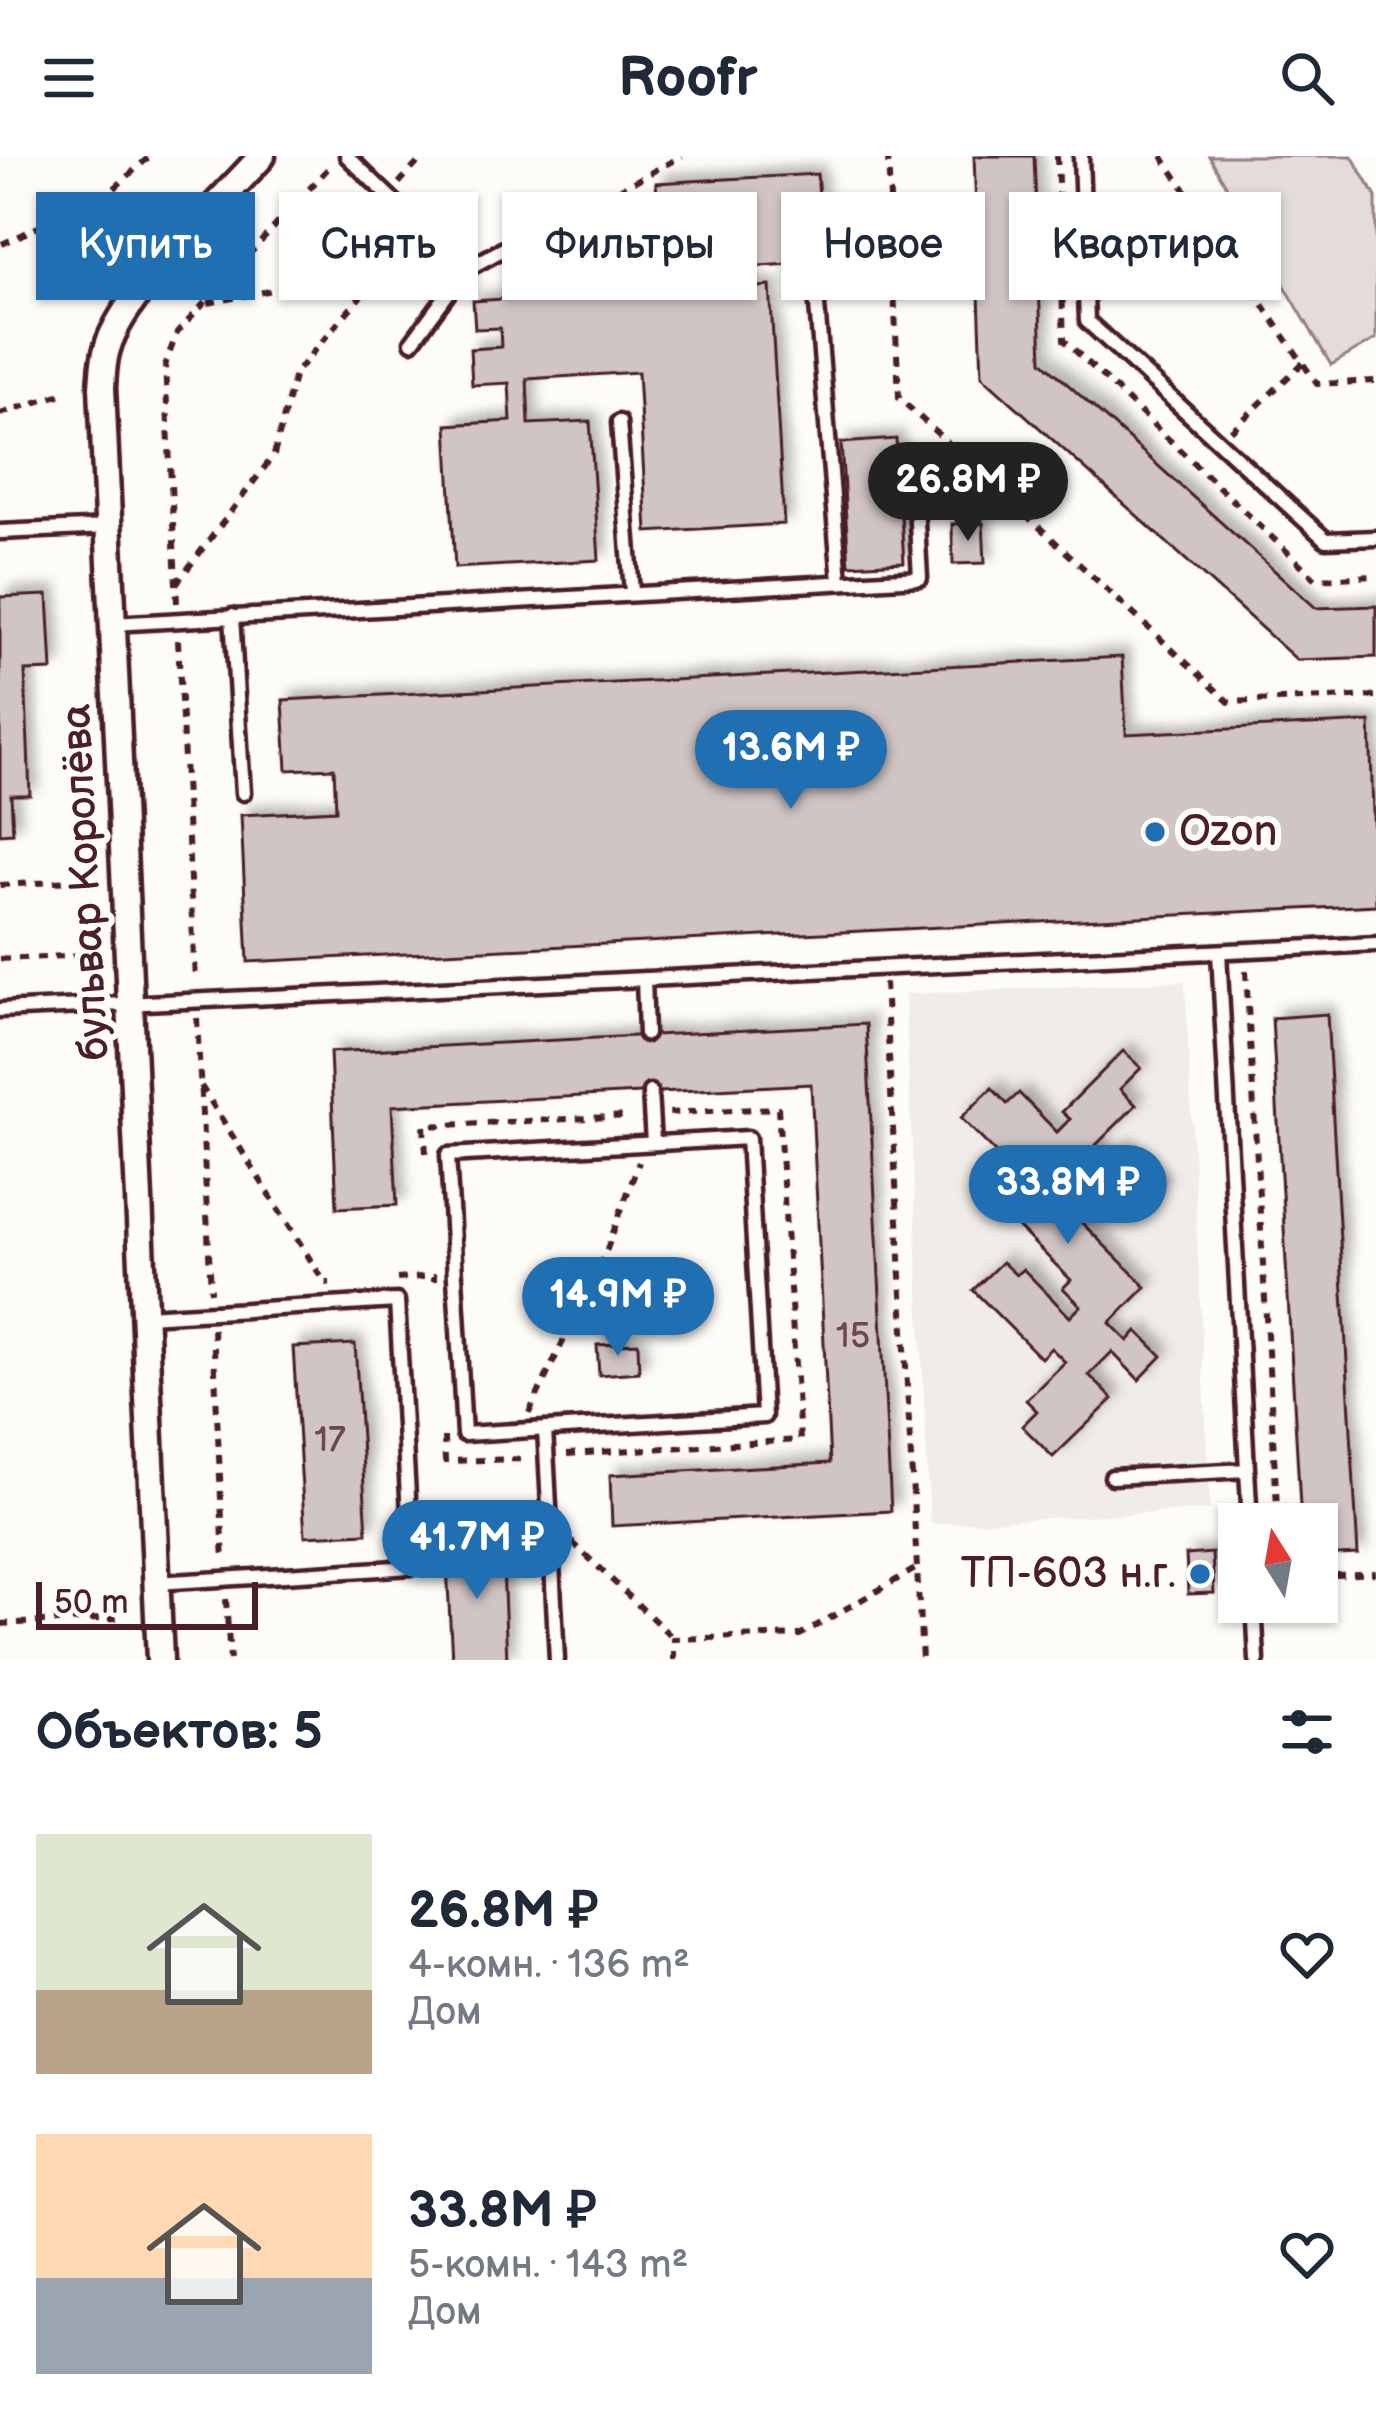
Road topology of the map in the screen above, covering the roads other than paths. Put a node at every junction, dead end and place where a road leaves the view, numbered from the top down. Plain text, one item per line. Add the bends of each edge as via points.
1 (262, 156) edge
2 (343, 156) edge
3 (1081, 156) edge
4 (385, 192) edge
5 (442, 300) edge
6 (817, 300) edge
7 (412, 342) dead end
8 (619, 422) dead end
9 (916, 504) dead end
10 (108, 527) junction
11 (0, 532) edge
12 (1376, 538) edge
13 (840, 581) junction
14 (632, 593) junction
15 (232, 616) junction
16 (113, 624) junction
17 (243, 793) dead end
18 (1376, 944) edge
19 (1219, 952) junction
20 (644, 979) junction
21 (130, 1003) junction
22 (0, 1010) edge
23 (646, 1034) dead end
24 (650, 1091) dead end
25 (653, 1144) junction
26 (144, 1316) junction
27 (545, 1429) junction
28 (1247, 1469) junction
29 (1112, 1477) dead end
30 (1249, 1503) edge
31 (157, 1583) junction
32 (1255, 1623) edge
33 (160, 1660) edge
34 (557, 1660) edge
35 (1257, 1660) edge

1 - 10 street, бульвар Королёва via 137,295 106,350
2 - 4 lane
3 - 12 lane via 1087,321 1326,540
5 - 7 lane
6 - 13 lane
8 - 14 lane
9 - 13 lane via 920,578
10 - 11 lane
10 - 16 street, бульвар Королёва
13 - 14 lane
14 - 15 lane
15 - 16 lane
15 - 17 lane
16 - 21 street, бульвар Королёва
18 - 19 lane
19 - 20 lane
19 - 28 lane
20 - 21 lane
20 - 23 lane
21 - 22 lane
21 - 26 street, бульвар Королёва
24 - 25 lane
25 - 27 lane via 448,1155 464,1434
25 - 27 lane via 748,1138 764,1416
26 - 31 street, бульвар Королёва
26 - 31 lane via 397,1300 412,1567
27 - 34 lane
28 - 29 lane
28 - 30 lane
31 - 33 street, бульвар Королёва
32 - 35 lane

